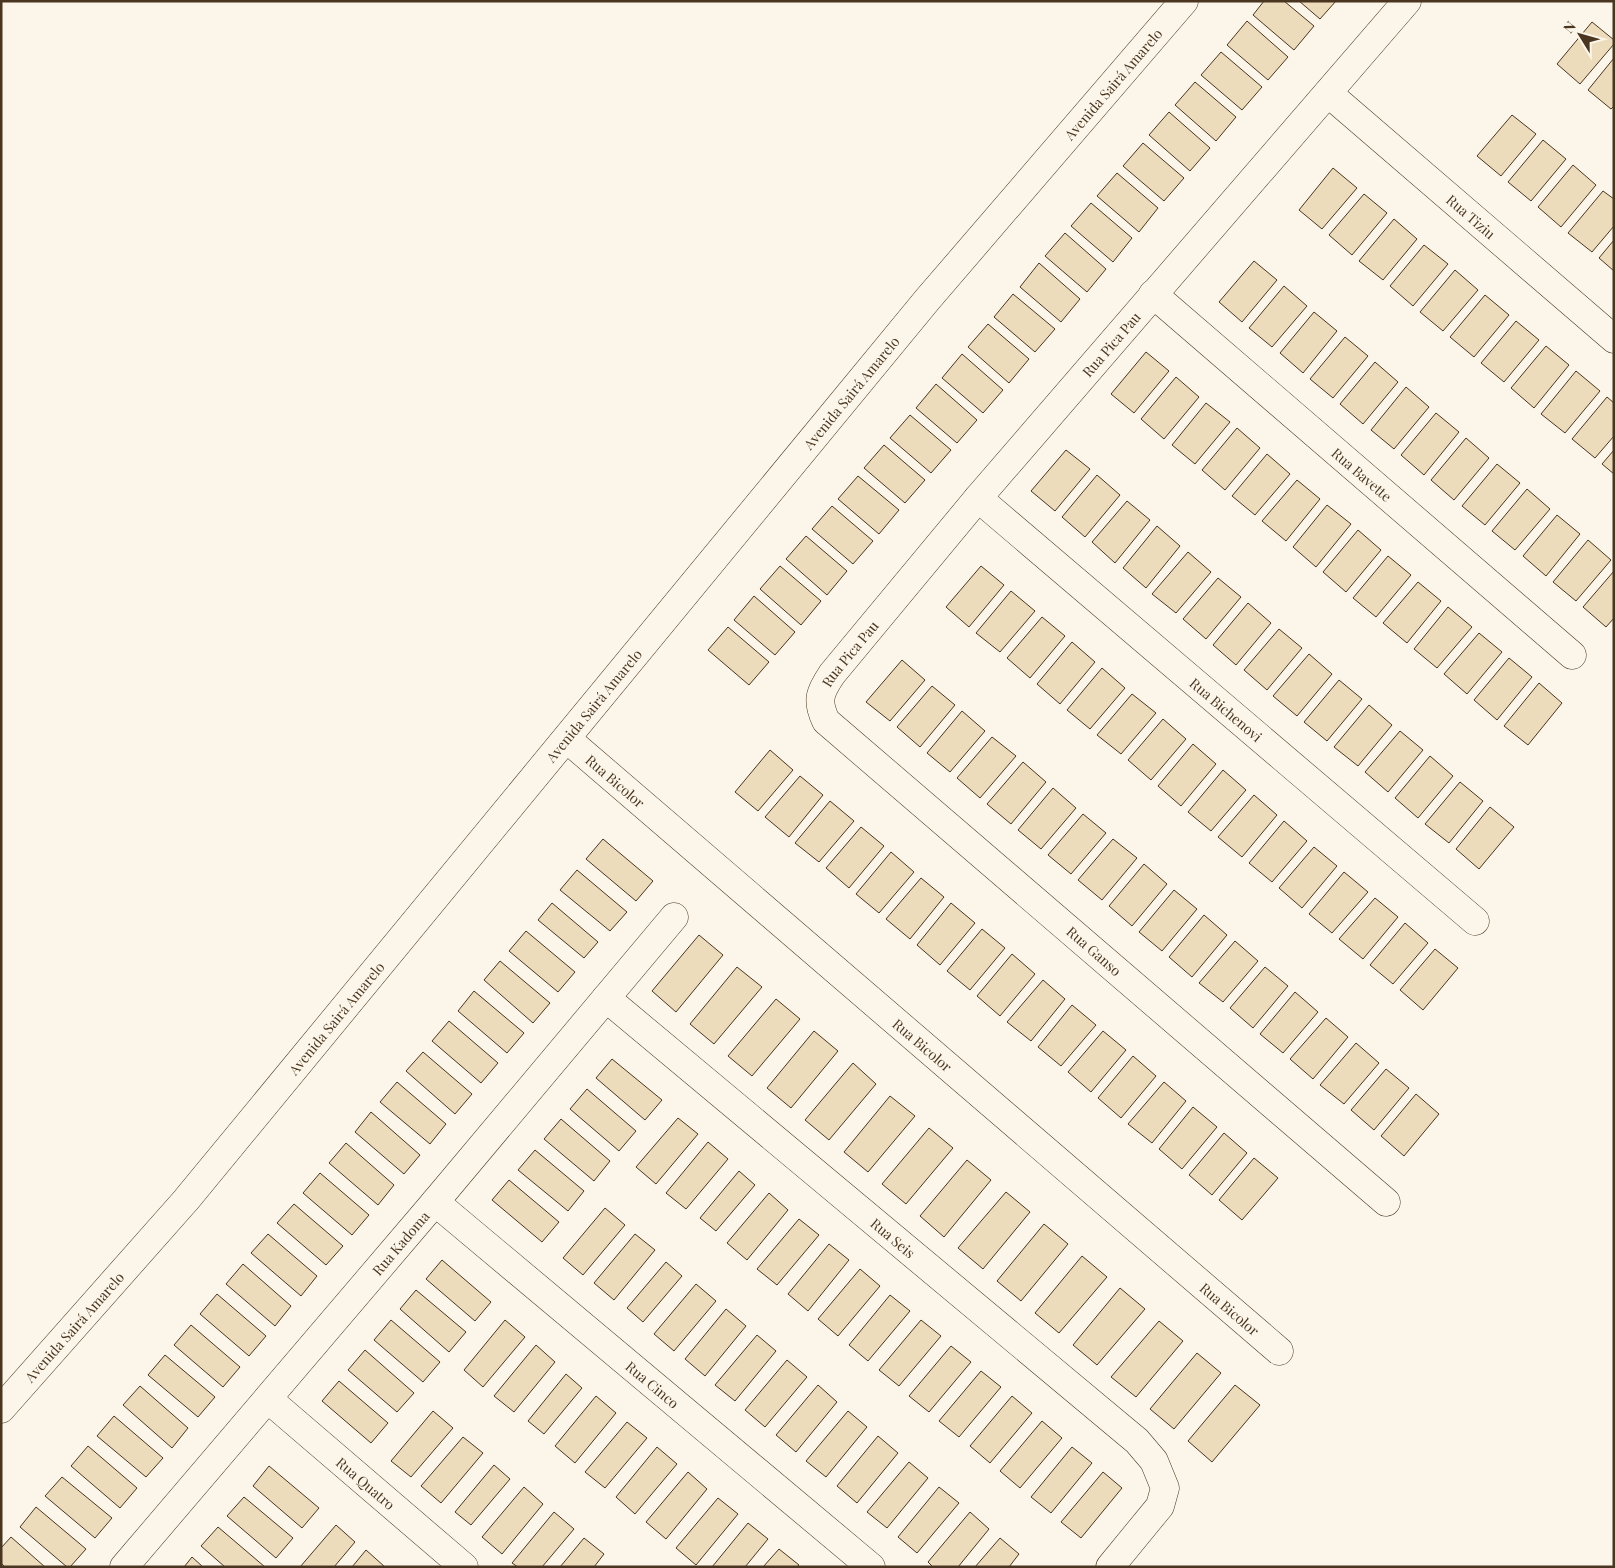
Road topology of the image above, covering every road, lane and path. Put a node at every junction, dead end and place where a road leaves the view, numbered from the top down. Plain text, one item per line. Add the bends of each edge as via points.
1 (1184, 1) edge
2 (1407, 1) edge
3 (1328, 93) junction
4 (1153, 294) junction
5 (1614, 339) edge
6 (978, 498) junction
7 (1572, 655) dead end
8 (821, 691) joint
9 (567, 739) junction
10 (674, 917) dead end
11 (1475, 922) dead end
12 (606, 998) junction
13 (435, 1202) junction
14 (1386, 1202) dead end
15 (1279, 1351) dead end
16 (268, 1399) junction
17 (1, 1409) edge
18 (124, 1567) edge
19 (464, 1567) edge
20 (871, 1567) edge
21 (1110, 1567) edge

1 - 9 street, Avenida Sairá Amarelo via 927,300
2 - 3 street, Rua Pica Pau
3 - 4 street, Rua Pica Pau
3 - 5 street, Rua Tiziu
4 - 6 street, Rua Pica Pau
4 - 7 street, Rua Bavette
6 - 8 street, Rua Pica Pau
6 - 11 street, Rua Bichenovi
8 - 14 street, Rua Ganso via 819,708 826,721
9 - 15 street, Rua Bicolor
9 - 17 street, Avenida Sairá Amarelo via 186,1200
10 - 12 street, Rua Kadoma
12 - 13 street, Rua Kadoma
12 - 21 street, Rua Seis via 1137,1442 1154,1461 1165,1488 1160,1506
13 - 16 street, Rua Kadoma
13 - 20 street, Rua Cinco
16 - 18 street, Rua Kadoma
16 - 19 street, Rua Quatro

